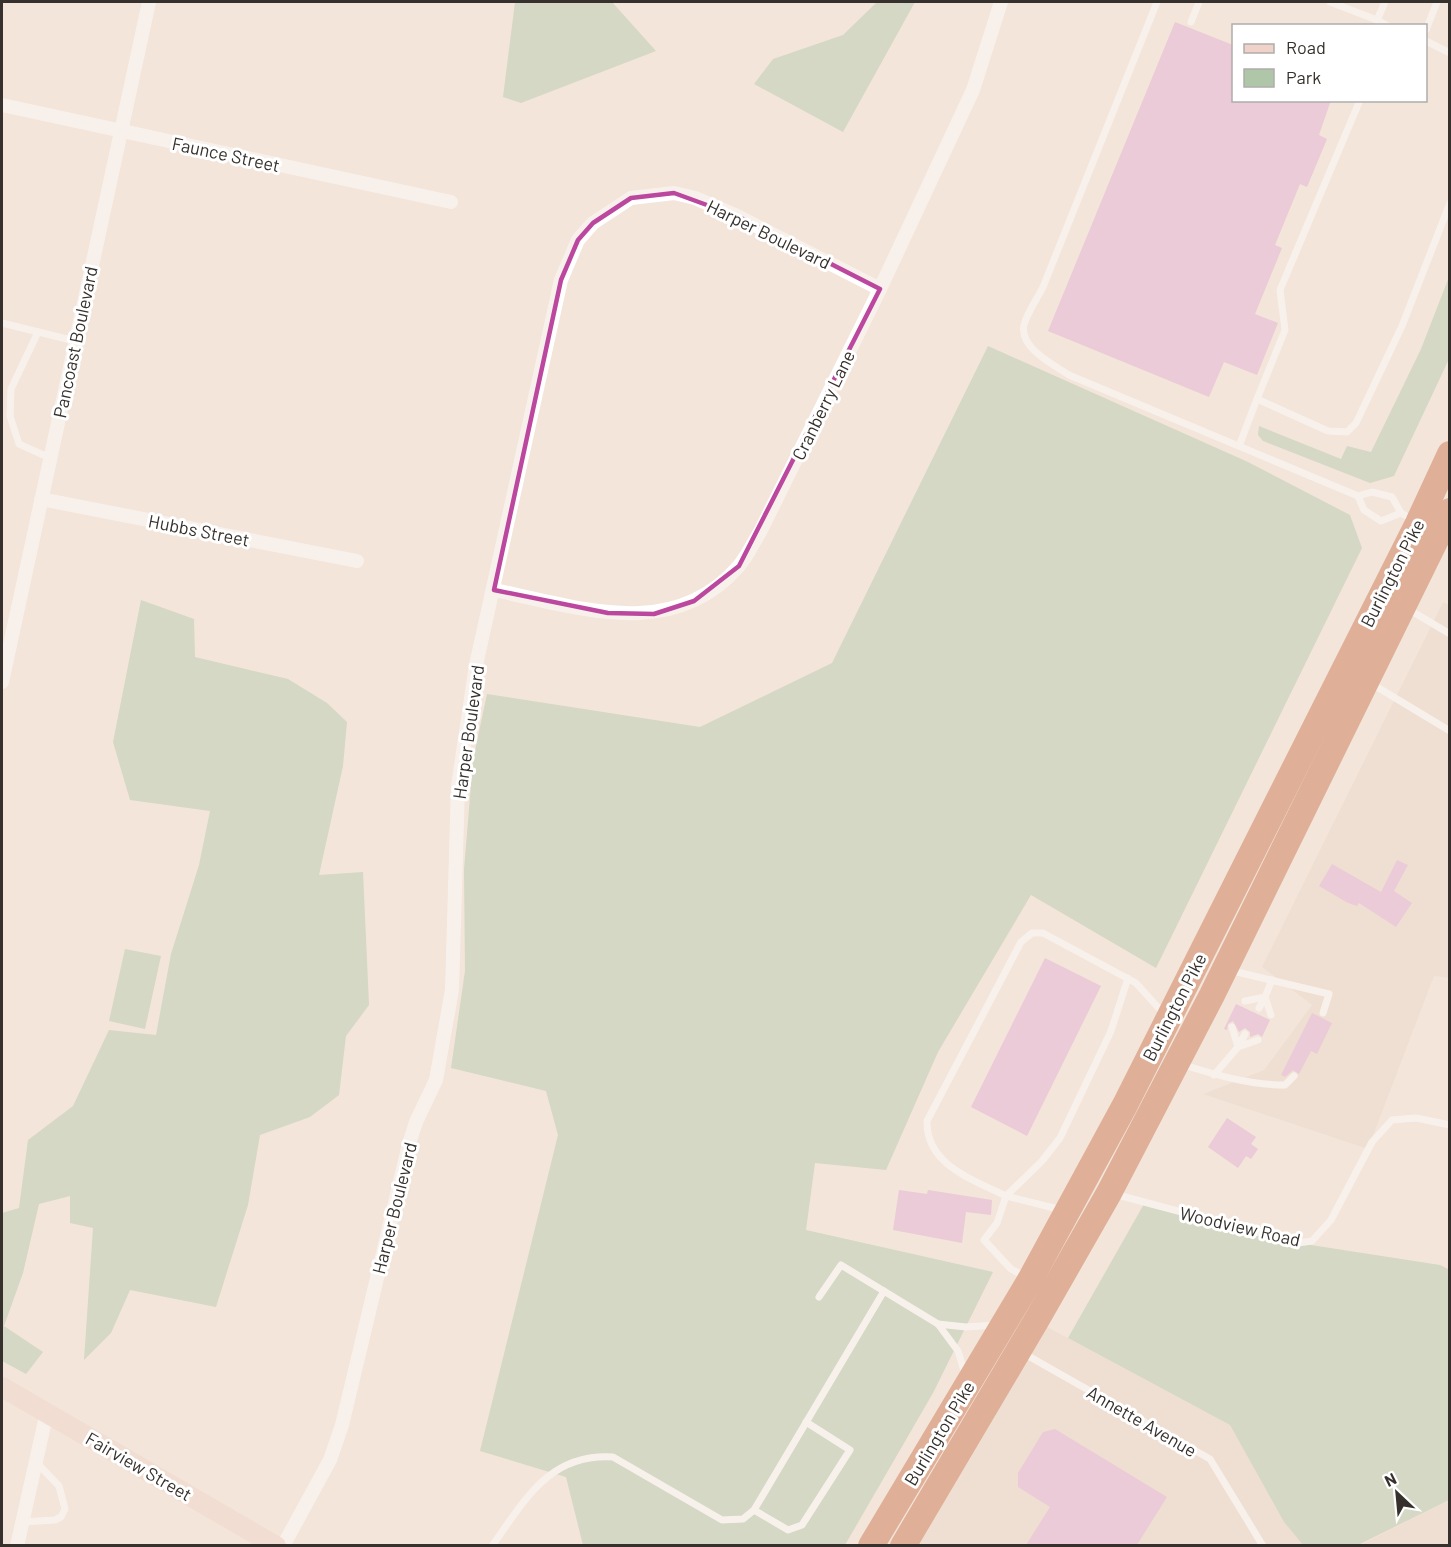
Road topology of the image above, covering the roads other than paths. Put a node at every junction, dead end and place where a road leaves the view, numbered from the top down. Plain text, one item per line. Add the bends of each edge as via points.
1 (149, 2) edge
2 (1001, 2) edge
3 (1157, 2) edge
4 (1199, 2) edge
5 (1385, 2) edge
6 (1437, 2) edge
7 (1336, 3) edge
8 (1377, 20) junction
9 (1191, 22) dead end
10 (1384, 24) edge
11 (1427, 25) edge
12 (1427, 42) edge
13 (1449, 53) edge
14 (1359, 102) edge
15 (2, 105) edge
16 (121, 131) junction
17 (451, 202) dead end
18 (1449, 203) edge
19 (880, 289) junction
20 (2, 323) edge
21 (38, 332) junction
22 (75, 341) junction
23 (1257, 399) junction
24 (1239, 446) junction
25 (1449, 454) edge
26 (50, 458) junction
27 (1358, 496) junction
28 (41, 499) junction
29 (1449, 511) edge
30 (1409, 518) junction
31 (357, 561) dead end
32 (495, 590) junction
33 (1403, 607) junction
34 (1449, 634) edge
35 (1366, 681) junction
36 (2, 682) edge
37 (1449, 730) edge
38 (1224, 969) junction
39 (1128, 978) junction
40 (1272, 980) junction
41 (1265, 997) junction
42 (1245, 1001) dead end
43 (1259, 1008) dead end
44 (1323, 1013) dead end
45 (1271, 1015) dead end
46 (1168, 1018) junction
47 (1232, 1027) dead end
48 (1245, 1034) dead end
49 (1258, 1040) dead end
50 (1238, 1047) junction
51 (1176, 1062) junction
52 (1214, 1075) junction
53 (1294, 1076) dead end
54 (1449, 1125) edge
55 (1109, 1192) junction
56 (1006, 1197) junction
57 (1068, 1212) junction
58 (1030, 1280) junction
59 (884, 1291) junction
60 (819, 1297) dead end
61 (938, 1324) junction
62 (1004, 1324) junction
63 (1018, 1350) junction
64 (969, 1384) junction
65 (2, 1387) edge
66 (47, 1412) junction
67 (806, 1422) junction
68 (36, 1462) junction
69 (754, 1510) junction
70 (22, 1522) junction
71 (872, 1541) edge
72 (17, 1545) edge
73 (276, 1545) edge
74 (283, 1545) edge
75 (492, 1545) edge
76 (903, 1545) edge
77 (1263, 1545) edge

1 - 16 street, Pancoast Boulevard
2 - 19 street, Cranberry Lane via 973,90
3 - 24 lane via 1023,327 1028,343 1046,361 1070,375
4 - 9 lane
5 - 8 lane
6 - 11 lane
7 - 8 lane
8 - 10 lane
12 - 13 lane
14 - 23 lane via 1280,290 1285,330
15 - 16 street, Faunce Street
16 - 17 street, Faunce Street
16 - 22 street, Pancoast Boulevard
18 - 23 lane via 1402,326 1356,423 1347,432 1328,431
19 - 32 street, Cranberry Lane via 760,532 740,566 726,578 694,601 654,614 608,613
19 - 32 street, Harper Boulevard via 736,216 674,193 631,198 592,223 578,240 561,280
20 - 21 lane
21 - 22 lane
21 - 26 lane via 11,389 10,416 20,444
22 - 26 street, Pancoast Boulevard
23 - 24 lane
24 - 27 lane
25 - 30 highway, Burlington Pike
26 - 28 street, Pancoast Boulevard
27 - 30 lane via 1372,492 1392,497
27 - 30 lane via 1364,510 1382,521
28 - 31 street, Hubbs Street
28 - 36 street, Pancoast Boulevard
29 - 33 highway, Burlington Pike
30 - 46 highway, Burlington Pike
32 - 74 street, Harper Boulevard via 476,665 458,786 452,990 436,1080 409,1144 342,1425 330,1460
33 - 34 lane
33 - 35 highway, Burlington Pike
35 - 37 lane
35 - 38 highway, Burlington Pike
38 - 40 lane
38 - 51 highway, Burlington Pike
39 - 46 lane
39 - 56 lane via 1111,1031 1060,1138
39 - 56 lane via 1043,933 1032,933 1022,942 927,1120 926,1137 934,1153 953,1169
40 - 41 lane
40 - 44 lane via 1329,994
41 - 42 lane
41 - 43 lane
41 - 45 lane
46 - 57 highway, Burlington Pike
47 - 50 lane
48 - 50 lane
49 - 50 lane
50 - 52 lane
51 - 52 lane
51 - 55 highway, Burlington Pike
52 - 53 lane via 1270,1085 1285,1085
54 - 55 lane, Woodview Road via 1416,1118 1392,1120 1372,1142 1331,1220 1312,1241 1298,1243
55 - 63 highway, Burlington Pike
56 - 57 lane
56 - 58 lane via 997,1223 984,1240 1011,1269
57 - 58 highway, Burlington Pike
58 - 62 highway, Burlington Pike
59 - 60 lane via 842,1265
59 - 61 lane
59 - 67 lane
61 - 62 lane
61 - 64 lane via 958,1351
62 - 64 highway, Burlington Pike
63 - 76 highway, Burlington Pike
63 - 77 lane, Annette Avenue via 1210,1459
64 - 71 highway, Burlington Pike
65 - 66 street, Fairview Street
66 - 68 street
66 - 73 street, Fairview Street
67 - 69 lane
67 - 69 lane via 850,1450 802,1525 788,1530
68 - 70 street
68 - 70 lane via 59,1486 65,1509 55,1520
69 - 75 lane via 743,1519 722,1520 613,1457 592,1456 557,1468 535,1485
70 - 72 street

